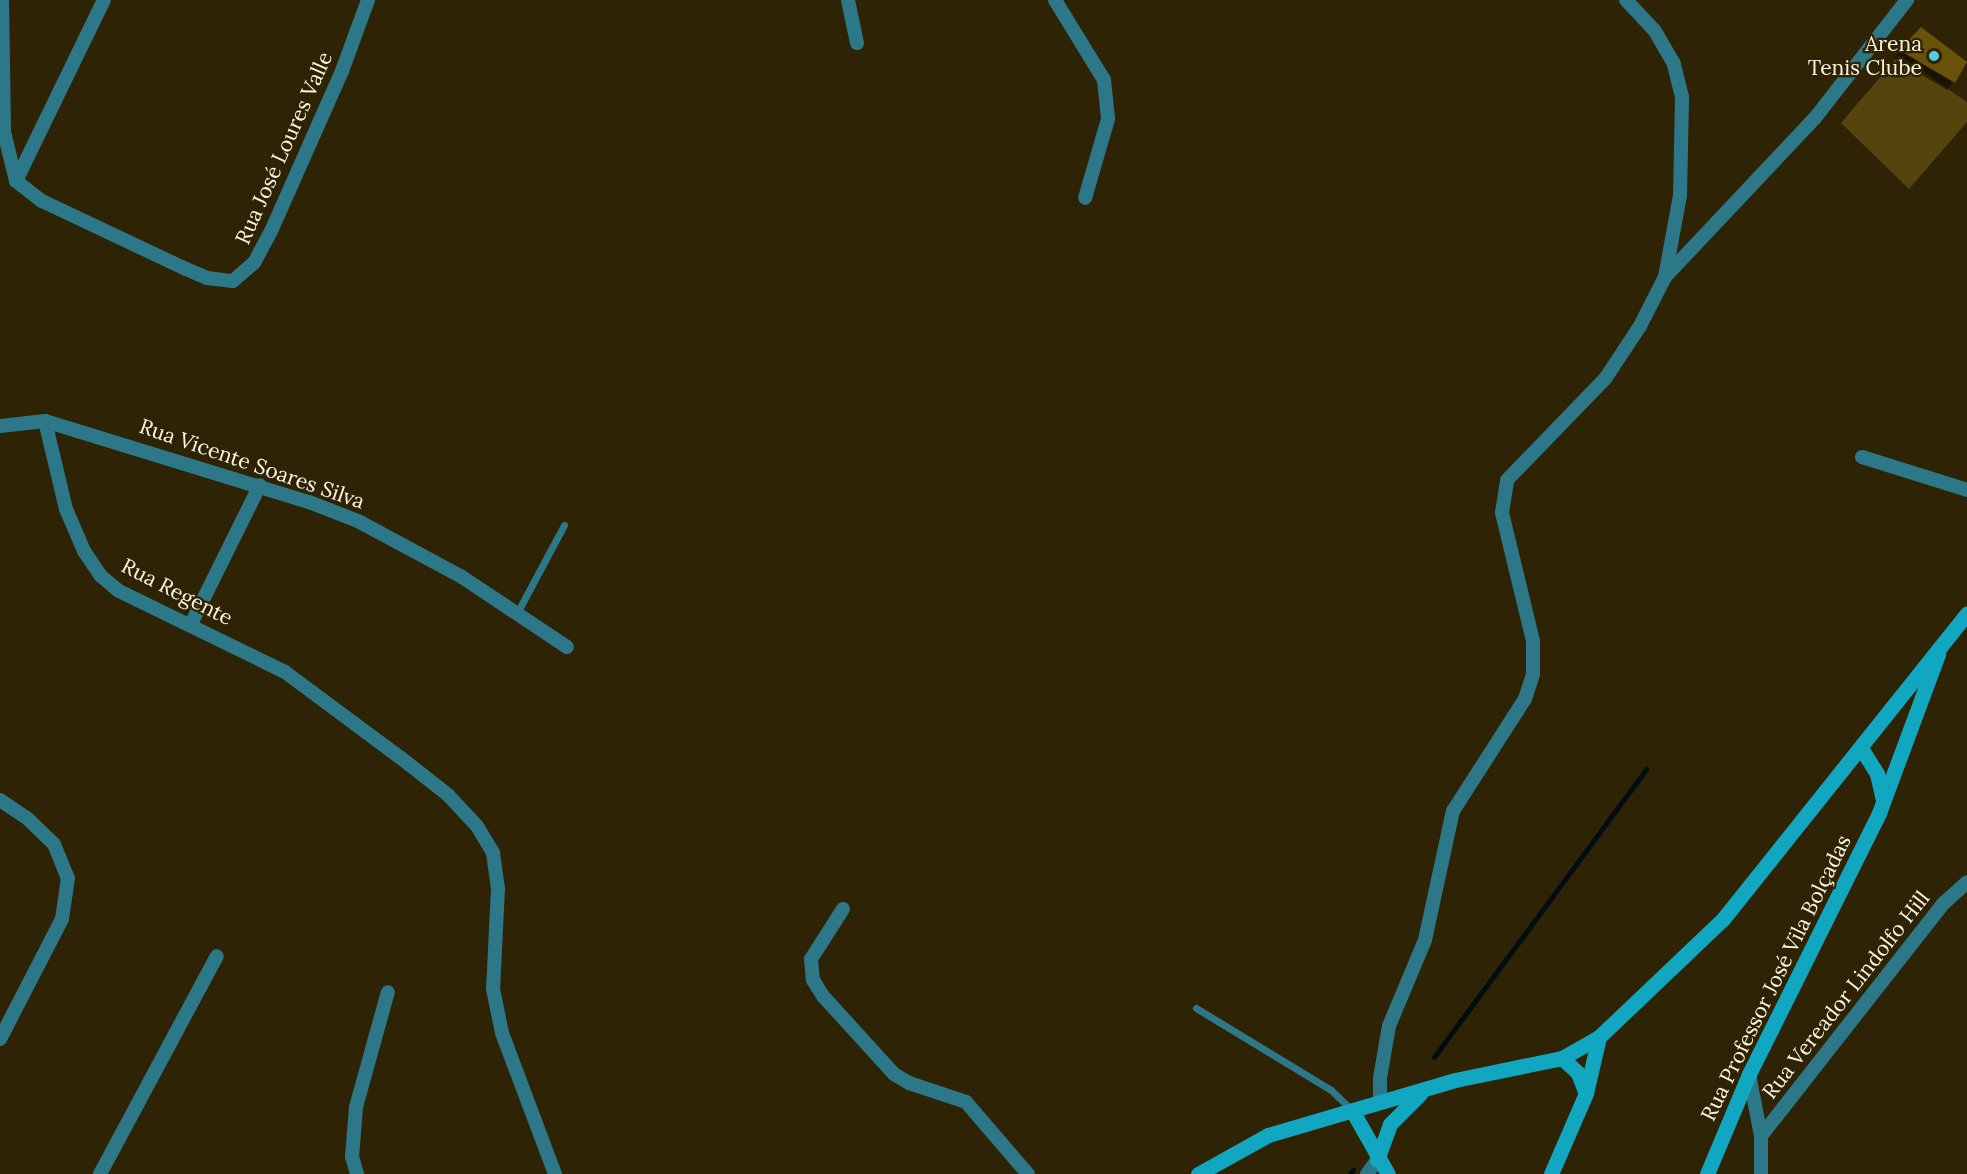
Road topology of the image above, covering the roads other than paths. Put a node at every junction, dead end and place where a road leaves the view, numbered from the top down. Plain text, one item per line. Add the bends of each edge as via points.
1 (2, 0) edge
2 (104, 0) edge
3 (368, 0) edge
4 (848, 0) edge
5 (1055, 0) edge
6 (1626, 0) edge
7 (1907, 0) edge
8 (857, 43) dead end
9 (16, 181) junction
10 (1085, 198) dead end
11 (1665, 277) junction
12 (45, 421) junction
13 (0, 426) edge
14 (1862, 456) dead end
15 (260, 485) junction
16 (1967, 490) edge
17 (564, 525) dead end
18 (517, 613) junction
19 (1967, 613) edge
20 (191, 624) junction
21 (1941, 645) junction
22 (567, 647) dead end
23 (1861, 748) junction
24 (0, 800) edge
25 (1883, 800) junction
26 (1967, 882) edge
27 (843, 909) dead end
28 (217, 956) dead end
29 (388, 992) dead end
30 (1196, 1008) dead end
31 (1599, 1037) junction
32 (0, 1039) edge
33 (1562, 1058) junction
34 (1749, 1074) junction
35 (1433, 1087) junction
36 (1586, 1093) junction
37 (1380, 1103) junction
38 (1353, 1112) junction
39 (1761, 1136) junction
40 (1377, 1160) junction
41 (100, 1174) edge
42 (357, 1174) edge
43 (555, 1174) edge
44 (1028, 1174) edge
45 (1198, 1174) edge
46 (1367, 1174) edge
47 (1388, 1174) edge
48 (1551, 1174) edge
49 (1707, 1174) edge
50 (1761, 1174) edge

1 - 9 street via 4,132
2 - 9 street
3 - 9 street, Rua José Loures Valle via 342,71 272,230 254,263 233,280 207,278 186,269 42,201
4 - 8 street
5 - 10 street via 1104,80 1108,118
6 - 11 street via 1654,30 1674,64 1682,97 1680,195
7 - 11 street via 1815,118
11 - 37 street via 1640,326 1605,379 1507,480 1502,513 1533,641 1533,674 1525,699 1454,811 1428,931 1389,1026
12 - 13 street, Rua Vicente Soares Silva
12 - 15 street, Rua Vicente Soares Silva
12 - 20 street, Rua Regente via 66,509 95,568 119,591
14 - 16 street
15 - 18 street, Rua Vicente Soares Silva via 358,521 462,577
15 - 20 street
17 - 18 lane
18 - 22 street, Rua Vicente Soares Silva
19 - 21 main road
20 - 43 street, Rua Regente via 285,672 448,795 477,826 493,853 498,888 493,989 520,1088
21 - 23 main road
21 - 25 main road, Rua Professor José Vila Bolçadas
23 - 25 main road via 1877,774
23 - 31 main road via 1723,919
24 - 32 street via 54,844 68,878 62,919
25 - 34 main road, Rua Professor José Vila Bolçadas
26 - 39 street, Rua Vereador Lindolfo Hill via 1944,903
27 - 44 street via 811,959 813,980 823,996 894,1074 966,1102
28 - 41 street
29 - 42 street via 356,1107 352,1157
30 - 38 lane via 1331,1090
31 - 33 main road
31 - 36 main road
33 - 35 main road
33 - 36 main road via 1584,1080
34 - 39 street
34 - 49 main road, Rua Professor José Vila Bolçadas
35 - 37 main road
35 - 40 main road via 1416,1096 1390,1124
36 - 48 main road
37 - 38 main road
38 - 40 main road
38 - 45 main road via 1268,1135
39 - 50 street
40 - 46 street
40 - 47 main road

